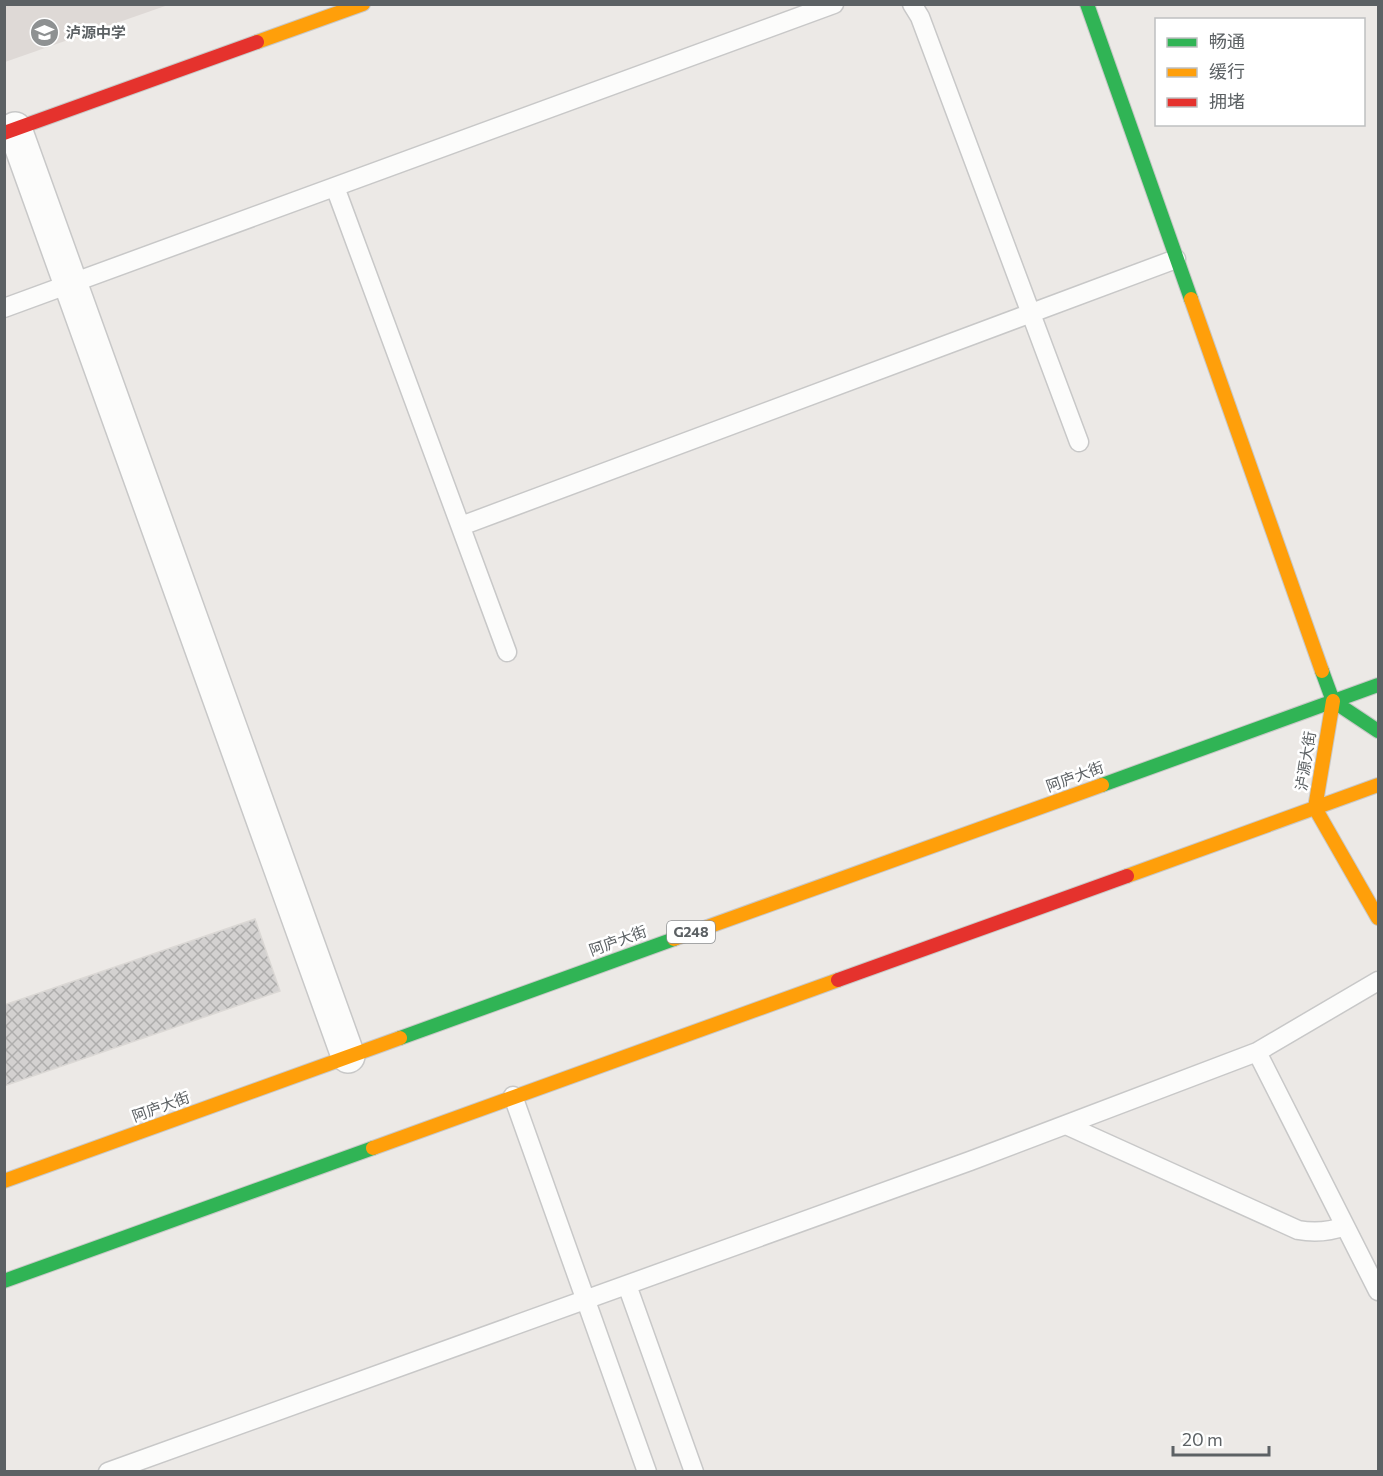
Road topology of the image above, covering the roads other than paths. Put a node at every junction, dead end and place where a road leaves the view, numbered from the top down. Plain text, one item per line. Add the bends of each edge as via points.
1 (363, 4) edge
2 (834, 4) edge
3 (912, 4) edge
4 (1087, 4) edge
5 (10, 131) edge
6 (334, 187) junction
7 (1176, 259) junction
8 (71, 285) junction
9 (4, 308) edge
10 (1031, 314) junction
11 (1079, 442) dead end
12 (461, 526) junction
13 (507, 652) dead end
14 (1378, 685) edge
15 (1333, 701) junction
16 (1378, 731) edge
17 (1378, 786) edge
18 (1315, 808) junction
19 (1378, 918) edge
20 (1378, 981) edge
21 (1257, 1052) junction
22 (348, 1056) junction
23 (513, 1096) junction
24 (1066, 1125) junction
25 (4, 1181) edge
26 (1345, 1226) junction
27 (4, 1281) edge
28 (627, 1285) junction
29 (1378, 1291) edge
30 (585, 1300) junction
31 (155, 1464) edge
32 (108, 1472) edge
33 (647, 1472) edge
34 (694, 1472) edge

1 - 5 main road
2 - 6 lane
3 - 10 lane
4 - 7 main road
5 - 8 street
6 - 8 lane
6 - 12 lane
7 - 10 lane
7 - 15 main road
8 - 9 lane
8 - 22 street
10 - 11 lane
10 - 12 lane
12 - 13 lane
14 - 15 main road, 阿庐大街 / G248
15 - 16 main road
15 - 18 main road, 泸源大街
15 - 22 main road, 阿庐大街 / G248
17 - 18 main road
18 - 19 main road, 泸源大街
18 - 23 main road
20 - 21 lane
21 - 24 lane
21 - 26 lane
22 - 25 main road, 阿庐大街 / G248
23 - 27 main road
23 - 30 lane
24 - 26 lane via 1298,1230 1312,1232
24 - 28 lane
26 - 29 lane
28 - 30 lane
28 - 34 lane
30 - 31 lane
30 - 33 lane
31 - 32 lane

